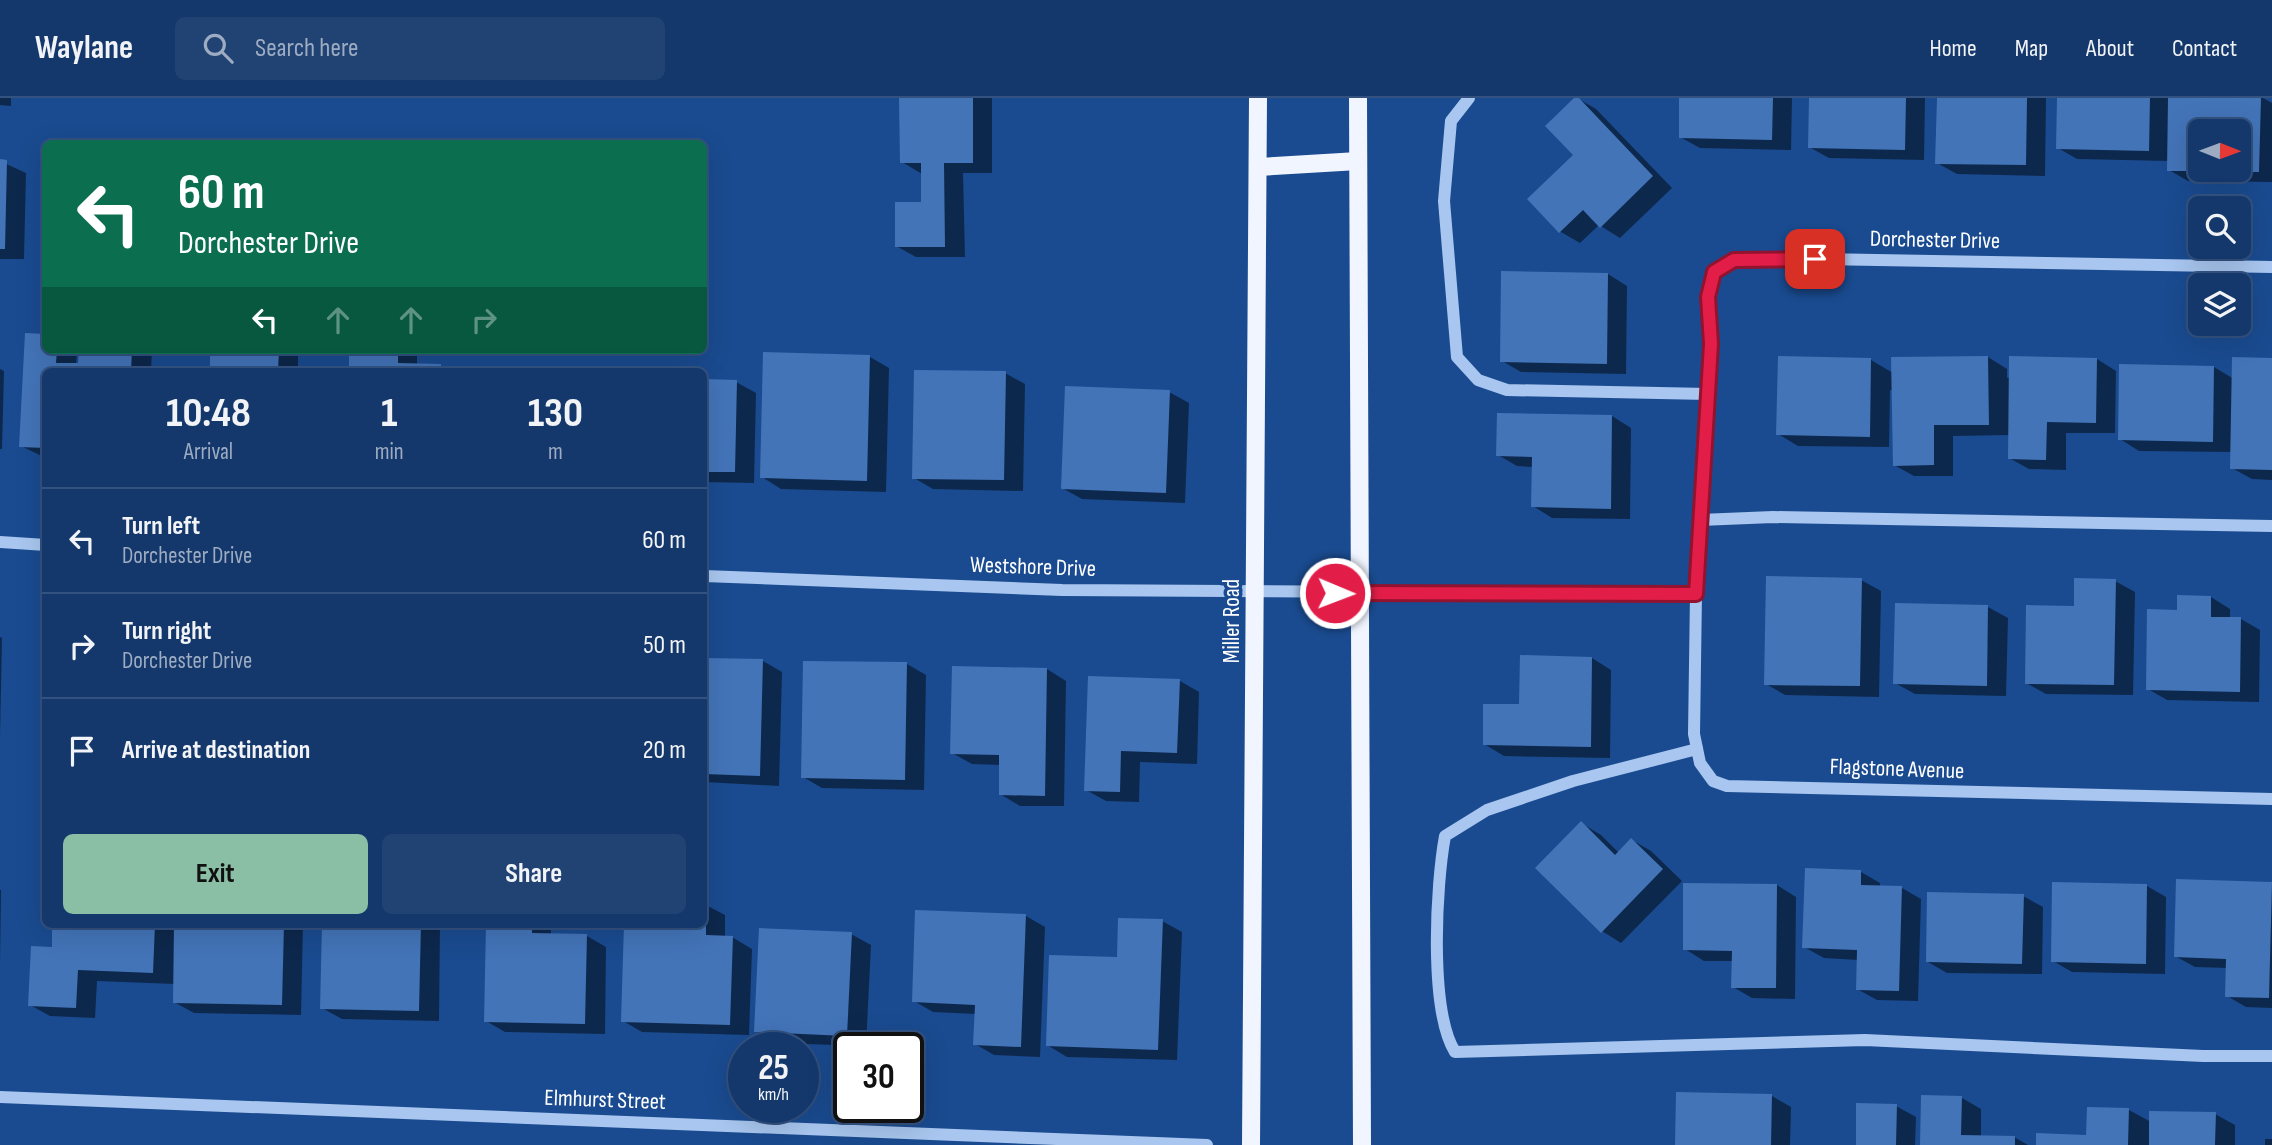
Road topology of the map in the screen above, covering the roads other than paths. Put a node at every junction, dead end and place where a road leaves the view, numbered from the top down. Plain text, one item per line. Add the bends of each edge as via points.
1 (1258, 98) edge
2 (1358, 98) edge
3 (1469, 98) edge
4 (1358, 162) junction
5 (1258, 167) junction
6 (2272, 267) edge
7 (1708, 394) junction
8 (1700, 520) junction
9 (2272, 526) edge
10 (0, 542) edge
11 (42, 545) edge
12 (707, 576) edge
13 (1257, 592) junction
14 (1361, 594) junction
15 (1696, 594) junction
16 (1697, 749) junction
17 (2272, 799) edge
18 (2272, 1056) edge
19 (0, 1097) edge
20 (1207, 1145) edge
21 (1251, 1145) edge
22 (1362, 1145) edge

1 - 5 main road, Miller Road
2 - 4 main road
3 - 7 street via 1451,121 1444,201 1457,358 1478,380 1507,390
4 - 5 main road
4 - 14 main road
5 - 13 main road, Miller Road
6 - 7 street, Dorchester Drive via 1734,260 1714,272 1708,297
7 - 8 street, Dorchester Drive
8 - 9 street via 1773,517
8 - 15 street, Dorchester Drive
10 - 11 street
12 - 13 street, Westshore Drive via 1062,590
13 - 14 street, Westshore Drive
13 - 21 main road, Miller Road
14 - 15 street
14 - 22 main road
15 - 16 street, Flagstone Avenue
16 - 17 street, Flagstone Avenue via 1700,763 1713,781 1727,786
16 - 18 street via 1573,781 1487,810 1445,835 1438,876 1439,970 1446,1037 1455,1052 1865,1041
19 - 20 street, Elmhurst Street

